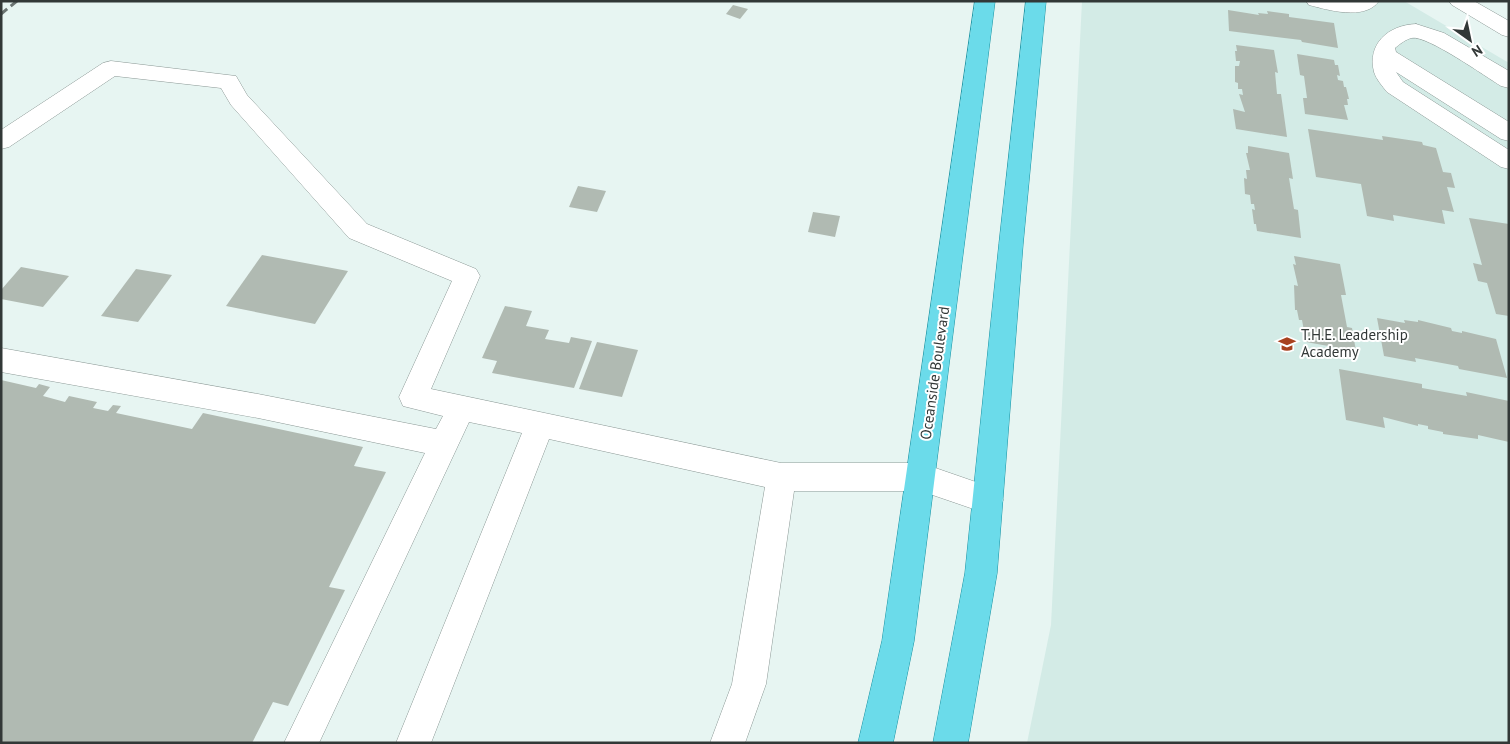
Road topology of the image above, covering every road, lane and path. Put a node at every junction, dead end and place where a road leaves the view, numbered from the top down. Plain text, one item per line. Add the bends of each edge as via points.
1 (985, 1) edge
2 (1036, 1) edge
3 (1316, 1) edge
4 (1369, 1) edge
5 (1459, 1) edge
6 (1509, 30) edge
7 (1385, 55) junction
8 (1509, 81) edge
9 (1509, 134) edge
10 (1, 141) edge
11 (1509, 161) edge
12 (1, 360) edge
13 (461, 408) junction
14 (540, 425) junction
15 (444, 444) junction
16 (781, 477) junction
17 (921, 477) junction
18 (988, 500) junction
19 (301, 743) edge
20 (413, 743) edge
21 (727, 743) edge
22 (875, 743) edge
23 (950, 743) edge

1 - 17 main road, Oceanside Boulevard
2 - 18 main road
3 - 4 street via 1357,7
5 - 6 street
7 - 8 street via 1391,40 1416,31 1434,37
7 - 9 street
7 - 11 street via 1385,73 1395,87
10 - 13 street via 111,68 228,81 240,100 358,231 467,276 413,397
12 - 15 street via 258,406
13 - 14 street
13 - 15 street
14 - 16 street
14 - 20 street
15 - 19 street
16 - 17 street
16 - 21 street via 750,684
17 - 18 street
17 - 22 main road, Oceanside Boulevard via 898,641
18 - 23 main road via 981,573

